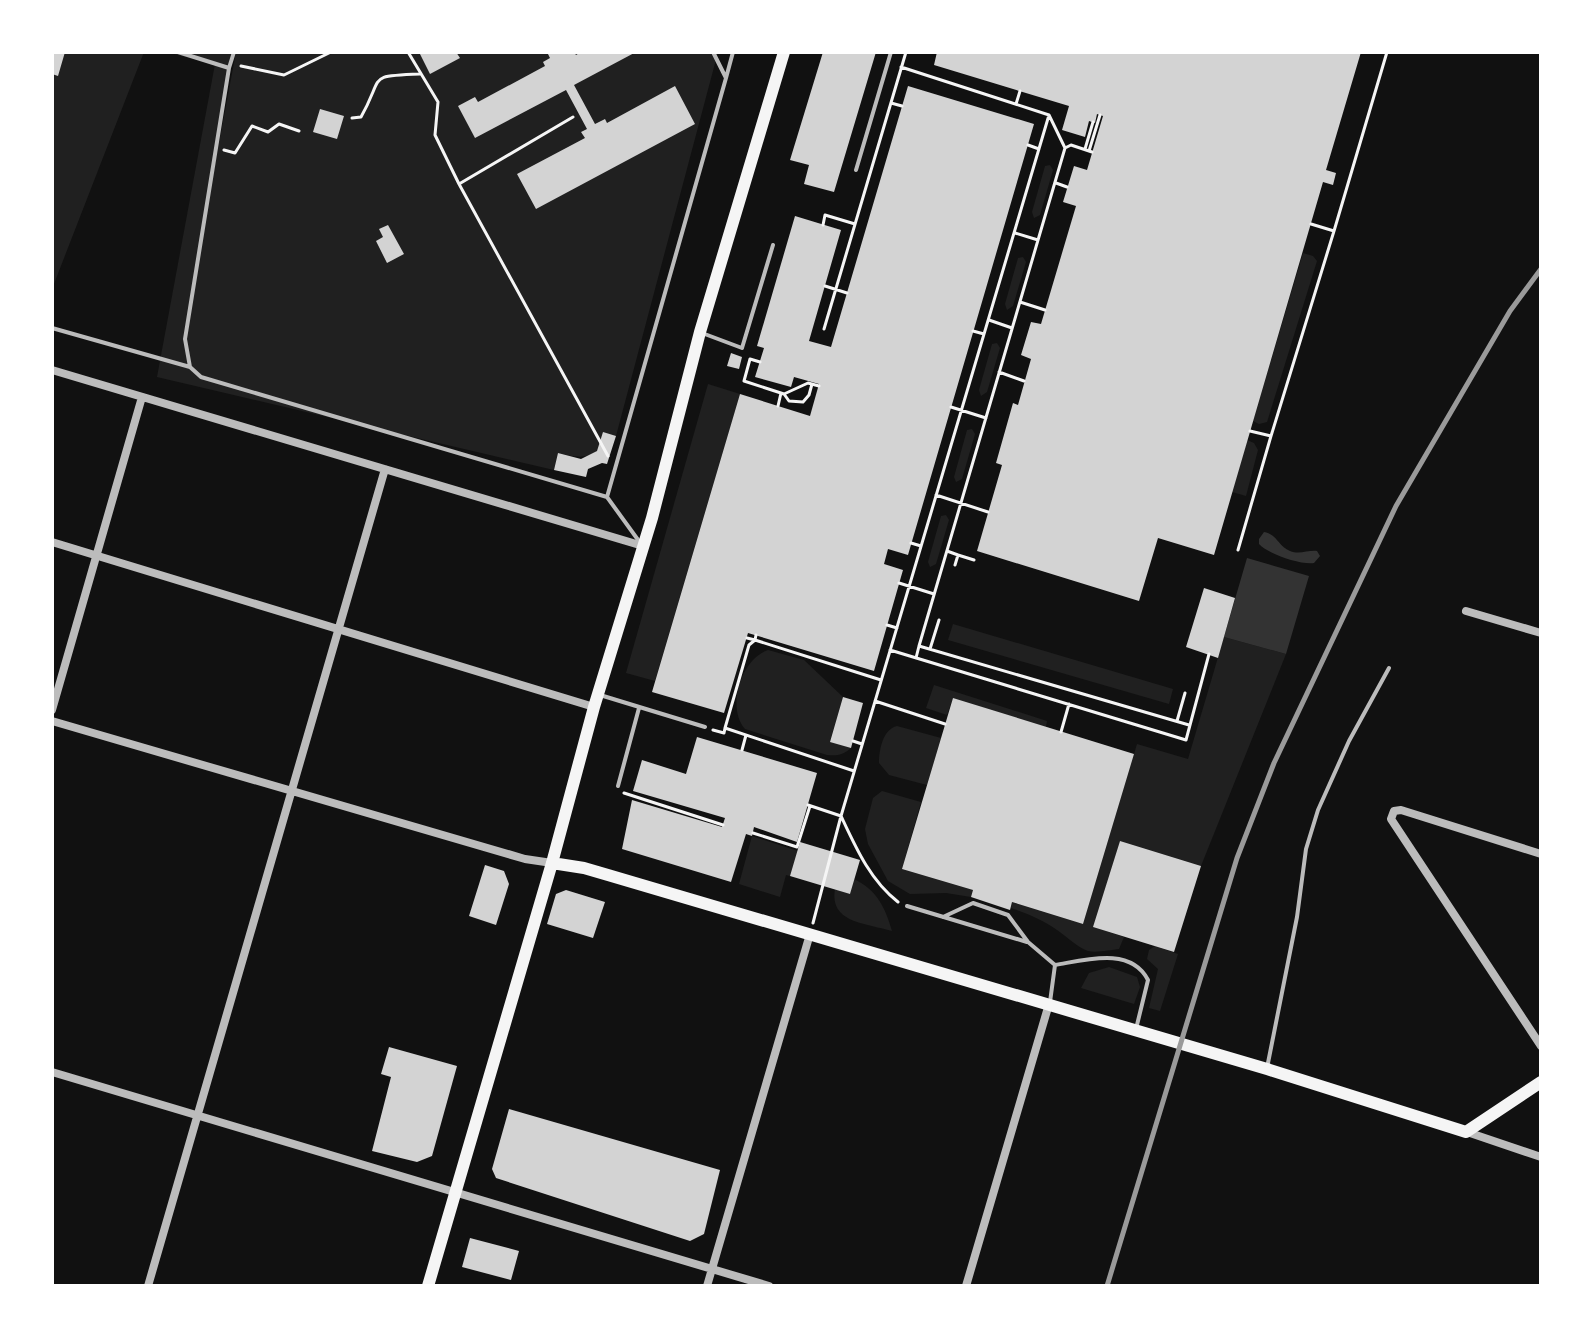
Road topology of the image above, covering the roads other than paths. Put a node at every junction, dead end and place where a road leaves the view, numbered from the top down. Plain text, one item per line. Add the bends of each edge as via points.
1 (178, 52) edge
2 (234, 52) edge
3 (713, 52) edge
4 (733, 52) edge
5 (784, 52) edge
6 (891, 52) edge
7 (229, 65) junction
8 (726, 78) junction
9 (856, 170) dead end
10 (773, 245) dead end
11 (52, 328) edge
12 (700, 332) junction
13 (190, 367) junction
14 (52, 370) edge
15 (142, 397) junction
16 (385, 469) junction
17 (607, 497) junction
18 (52, 542) edge
19 (643, 546) junction
20 (97, 555) junction
21 (1466, 611) dead end
22 (339, 630) junction
23 (1541, 633) edge
24 (1389, 668) dead end
25 (596, 700) junction
26 (639, 708) junction
27 (52, 710) edge
28 (52, 721) edge
29 (705, 727) road end
30 (618, 786) road end
31 (292, 791) junction
32 (1541, 854) edge
33 (552, 863) junction
34 (907, 906) road end
35 (943, 917) junction
36 (810, 934) junction
37 (1028, 942) junction
38 (1055, 965) junction
39 (1049, 1004) junction
40 (1135, 1031) junction
41 (1541, 1046) edge
42 (1267, 1069) junction
43 (52, 1072) edge
44 (1541, 1082) edge
45 (197, 1115) junction
46 (1466, 1132) junction
47 (1541, 1157) edge
48 (455, 1191) junction
49 (712, 1270) junction
50 (148, 1286) edge
51 (428, 1286) edge
52 (707, 1286) edge
53 (769, 1286) edge
54 (966, 1286) edge

1 - 7 lane
2 - 7 lane
3 - 8 lane
4 - 8 lane
5 - 12 main road
6 - 9 lane
7 - 13 lane via 185,339
8 - 17 lane
10 - 12 lane via 742,348
11 - 13 lane
12 - 19 main road
13 - 17 lane via 201,377
14 - 15 street
15 - 16 street
15 - 20 street
16 - 19 street
16 - 22 street
17 - 19 lane
18 - 20 street
19 - 25 main road
20 - 22 street
20 - 27 street
21 - 23 street
22 - 25 street
22 - 31 street
24 - 42 lane via 1349,741 1306,849
25 - 26 lane
25 - 33 main road
26 - 29 lane
26 - 30 lane
28 - 31 street
31 - 33 street
31 - 45 street
32 - 41 street via 1401,810 1391,819
33 - 36 main road
33 - 48 main road
34 - 35 lane
35 - 37 lane
35 - 37 lane via 973,903 1008,915
36 - 39 main road
36 - 49 street
37 - 38 lane
38 - 39 lane
38 - 40 lane via 1107,958 1136,966 1148,980
39 - 40 main road
39 - 54 street
40 - 42 main road
42 - 46 main road
43 - 45 street
44 - 46 main road
45 - 48 street
45 - 50 street
46 - 47 street
48 - 49 street
48 - 51 main road
49 - 52 street
49 - 53 street

